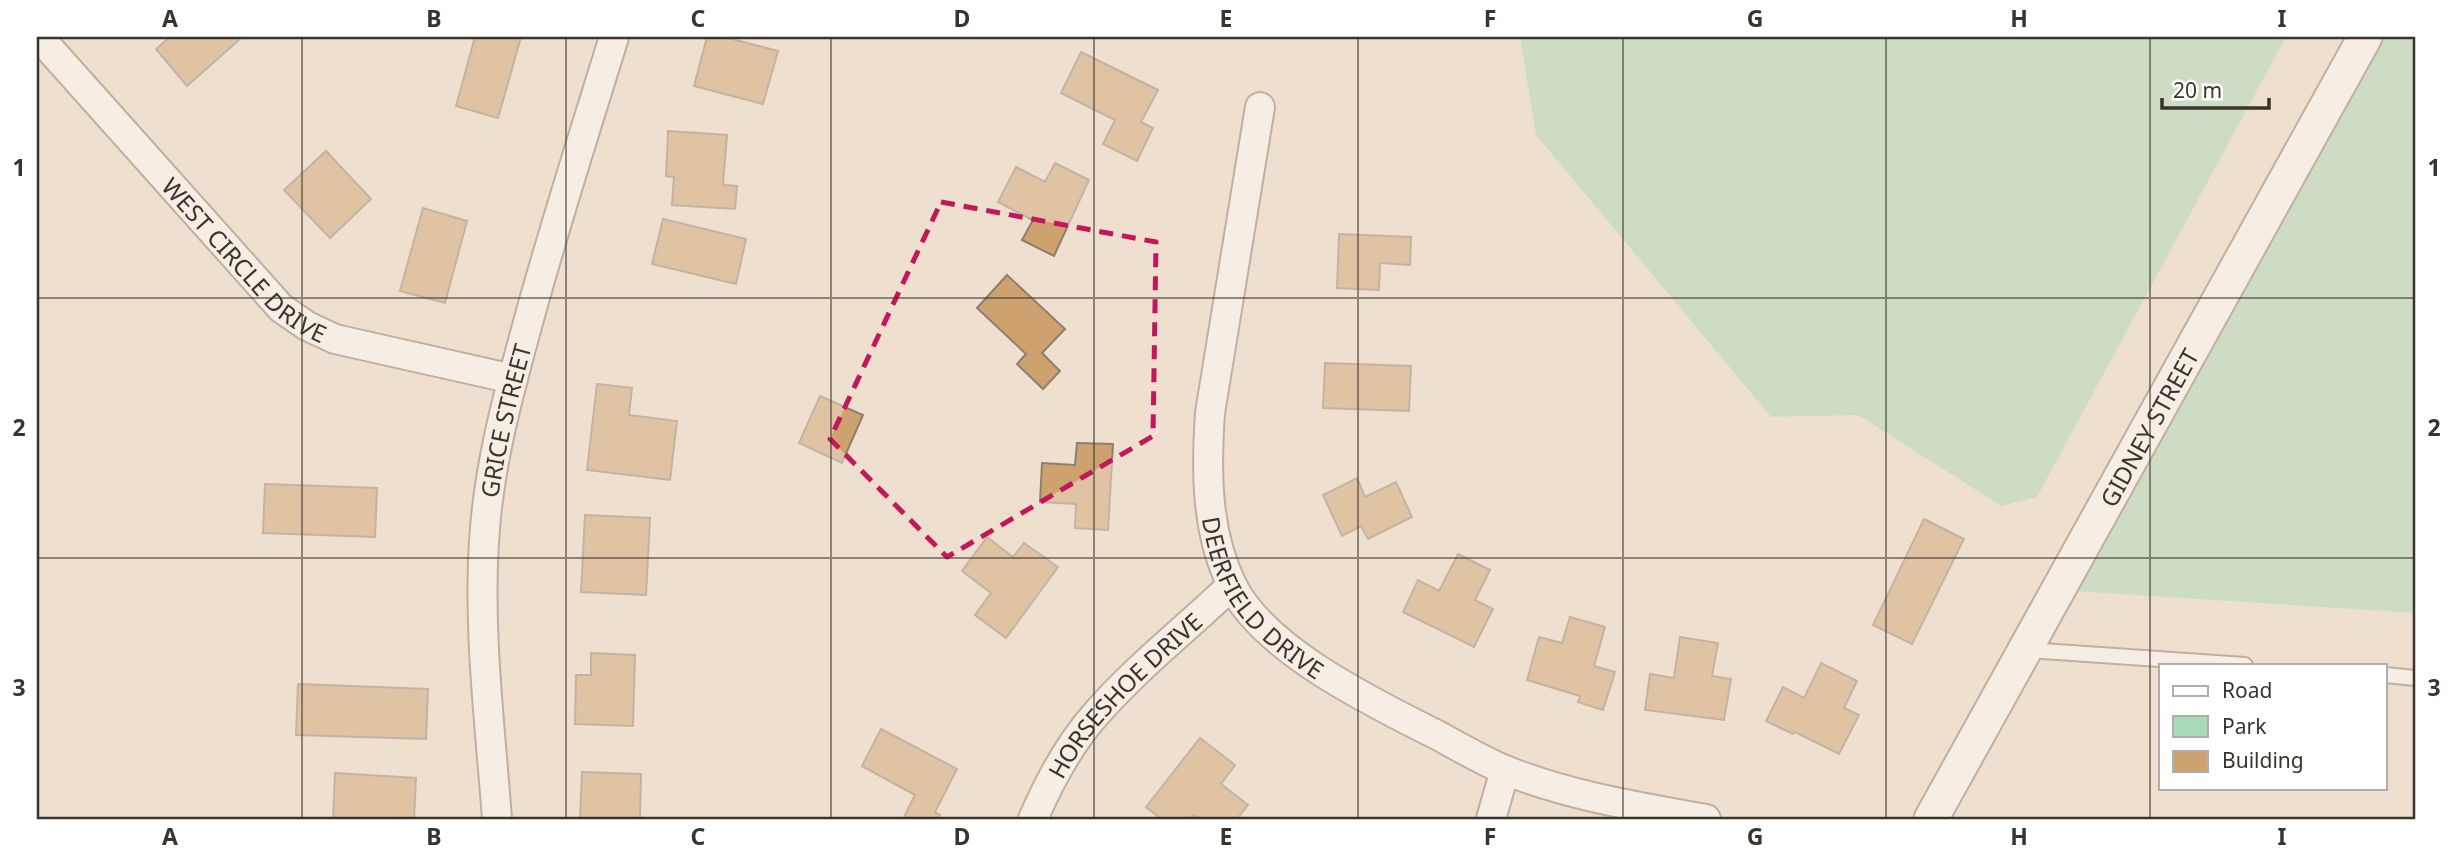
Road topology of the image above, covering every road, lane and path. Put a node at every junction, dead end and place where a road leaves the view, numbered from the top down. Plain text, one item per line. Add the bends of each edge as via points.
1 (39, 37) edge
2 (614, 37) edge
3 (2365, 37) edge
4 (1260, 107) dead end
5 (513, 379) junction
6 (1232, 585) junction
7 (2025, 650) junction
8 (2230, 664) edge
9 (2386, 675) edge
10 (2416, 678) edge
11 (1505, 770) junction
12 (497, 819) edge
13 (1033, 819) edge
14 (1491, 819) edge
15 (1706, 819) edge
16 (1931, 819) edge

1 - 5 street, WEST CIRCLE DRIVE via 281,308 335,340
2 - 5 street, GRICE STREET
3 - 7 street, GIDNEY STREET
4 - 6 street, DEERFIELD DRIVE via 1210,414 1210,508
5 - 12 street, GRICE STREET via 490,486 483,575
6 - 11 street, DEERFIELD DRIVE via 1257,620 1305,661
6 - 13 street, HORSESHOE DRIVE via 1096,713 1074,741
7 - 8 lane
7 - 16 street, GIDNEY STREET
9 - 10 lane
11 - 14 street
11 - 15 street, DEERFIELD DRIVE via 1621,803

